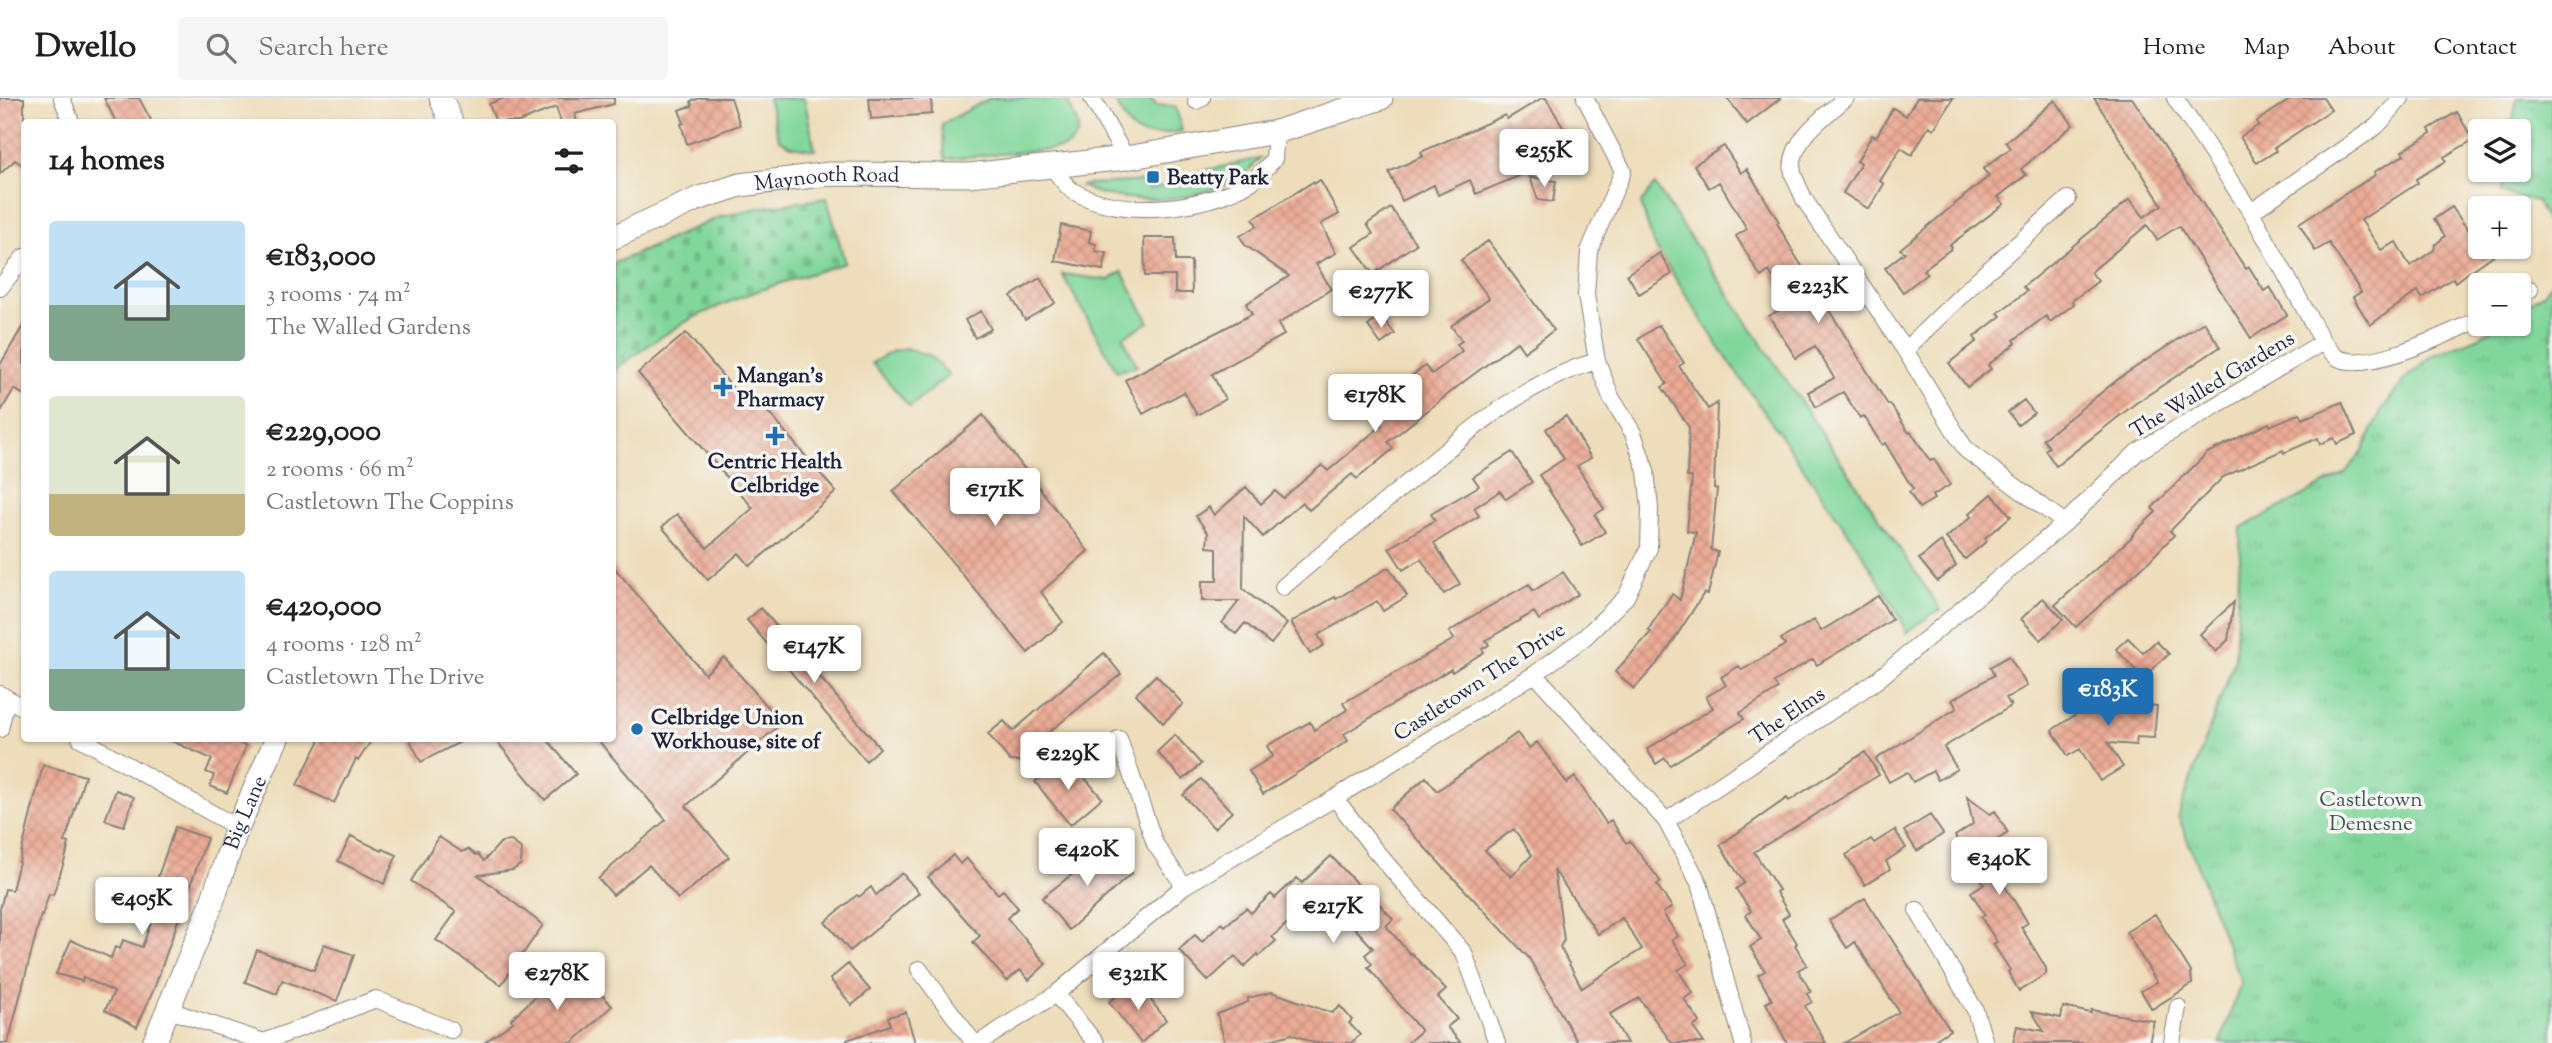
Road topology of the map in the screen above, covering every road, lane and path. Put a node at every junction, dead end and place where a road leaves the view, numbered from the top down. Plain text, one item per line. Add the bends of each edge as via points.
1 (62, 98) edge
2 (441, 98) edge
3 (1093, 98) edge
4 (1381, 98) edge
5 (1585, 98) edge
6 (1846, 98) edge
7 (2175, 98) edge
8 (2401, 98) edge
9 (70, 119) edge
10 (450, 119) edge
11 (1276, 132) junction
12 (1126, 158) junction
13 (1052, 167) junction
14 (2068, 199) dead end
15 (2251, 212) junction
16 (616, 236) edge
17 (21, 261) edge
18 (0, 288) edge
19 (2468, 324) edge
20 (2323, 342) junction
21 (1905, 350) junction
22 (1598, 361) junction
23 (2065, 523) junction
24 (1283, 587) dead end
25 (1928, 640) joint
26 (1535, 674) junction
27 (3, 696) edge
28 (21, 706) edge
29 (0, 729) edge
30 (1119, 740) dead end
31 (87, 742) edge
32 (275, 742) edge
33 (1335, 798) junction
34 (1666, 821) junction
35 (239, 828) junction
36 (1184, 887) junction
37 (1917, 910) dead end
38 (919, 969) dead end
39 (1056, 994) junction
40 (2178, 1007) dead end
41 (169, 1010) junction
42 (451, 1030) dead end
43 (154, 1043) edge
44 (977, 1043) edge
45 (1096, 1043) edge
46 (1497, 1043) edge
47 (1743, 1043) edge
48 (1985, 1043) edge
49 (2172, 1043) edge

1 - 9 street
2 - 10 main road
3 - 12 street
4 - 11 main road, Maynooth Road
5 - 22 street, Castletown The Drive via 1623,171 1589,251 1587,295
6 - 21 street via 1802,140 1793,172 1804,199
7 - 15 street, The Walled Gardens
8 - 15 street via 2377,126
11 - 12 main road, Maynooth Road
11 - 13 street via 1274,159 1253,180 1224,195 1170,207 1100,203 1071,190
12 - 13 main road, Maynooth Road
13 - 16 main road, Maynooth Road via 969,175 830,174 740,186 698,199
14 - 21 street
15 - 20 street, The Walled Gardens
17 - 18 street
19 - 20 street, The Walled Gardens via 2358,363 2337,357
20 - 23 street, The Walled Gardens via 2137,452
21 - 23 street via 1966,450
22 - 24 street via 1513,398
22 - 26 street, Castletown The Drive via 1646,471 1649,548 1626,597 1585,637
23 - 25 street, The Walled Gardens
25 - 34 street, The Elms via 1876,681
26 - 33 street, Castletown The Drive
26 - 34 street
27 - 28 street
27 - 29 street
30 - 36 street via 1155,844
31 - 35 street
32 - 35 main road, Big Lane
33 - 36 street, Castletown The Drive
33 - 46 street via 1464,953
34 - 47 street via 1699,883
35 - 41 main road, Big Lane
36 - 39 street, Castletown The Drive
37 - 48 street via 1975,1010
38 - 44 street
39 - 44 street, Castletown The Drive
39 - 45 street
40 - 49 street
41 - 42 street via 264,1042 376,999
41 - 43 main road, Big Lane

